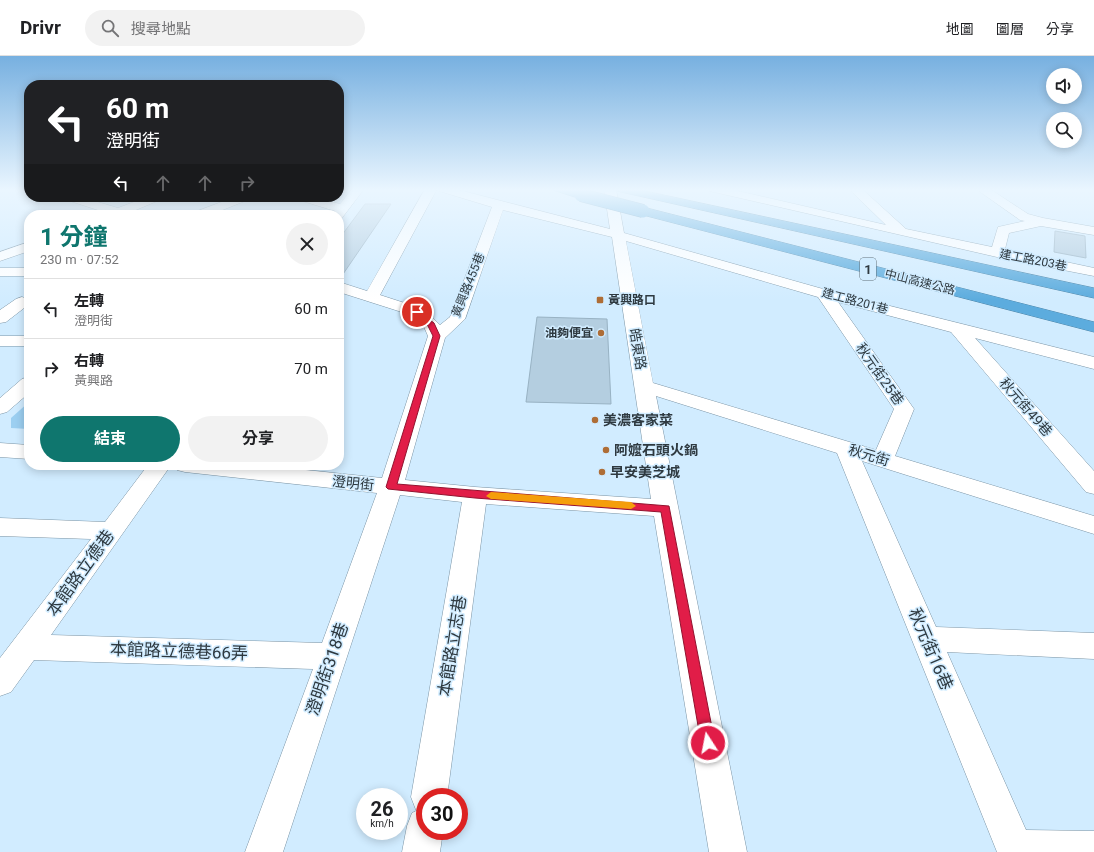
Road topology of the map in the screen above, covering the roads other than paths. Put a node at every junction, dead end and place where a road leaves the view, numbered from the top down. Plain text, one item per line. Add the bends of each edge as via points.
1 (410, 226) edge
2 (491, 226) edge
3 (583, 226) edge
4 (616, 226) edge
5 (701, 226) edge
6 (788, 226) edge
7 (876, 226) edge
8 (896, 226) edge
9 (1021, 226) edge
10 (1068, 226) edge
11 (1094, 230) edge
12 (902, 232) junction
13 (618, 235) junction
14 (24, 248) edge
15 (997, 253) junction
16 (0, 257) edge
17 (0, 272) edge
18 (24, 272) edge
19 (1094, 272) edge
20 (344, 289) edge
21 (1094, 293) edge
22 (824, 294) junction
23 (371, 297) junction
24 (22, 302) dead end
25 (0, 318) edge
26 (1094, 327) edge
27 (957, 328) junction
28 (437, 336) junction
29 (0, 341) edge
30 (24, 341) edge
31 (1094, 363) edge
32 (644, 386) junction
33 (24, 387) edge
34 (0, 408) edge
35 (845, 447) junction
36 (0, 450) edge
37 (24, 452) edge
38 (883, 459) junction
39 (156, 470) edge
40 (231, 470) edge
41 (1094, 486) edge
42 (391, 487) junction
43 (475, 495) junction
44 (665, 508) junction
45 (1094, 525) edge
46 (0, 528) edge
47 (111, 531) junction
48 (927, 639) junction
49 (1094, 646) edge
50 (26, 647) junction
51 (332, 656) junction
52 (0, 682) edge
53 (430, 788) edge
54 (423, 840) edge
55 (1016, 850) edge
56 (1094, 850) edge
57 (264, 852) edge
58 (421, 852) edge
59 (728, 852) edge

1 - 23 street
2 - 28 street, 黃興路455巷 via 457,319
3 - 13 street, 建工路201巷
4 - 13 street, 皓東路
5 - 26 highway, 中山高速公路 / 1, bridge
6 - 21 highway, 中山高速公路 / 1
7 - 12 street, 建工路203巷
8 - 12 street
9 - 15 street via 1003,230
10 - 11 street
12 - 15 street, 建工路203巷
13 - 22 street, 建工路201巷
13 - 32 street, 皓東路
14 - 16 street
15 - 19 street, 建工路203巷
17 - 18 street
20 - 23 street
22 - 27 street, 建工路201巷
22 - 38 street, 秋元街25巷 via 904,409
23 - 28 street via 417,312 431,325
24 - 25 street
27 - 31 street, 建工路201巷
27 - 41 street, 秋元街49巷
28 - 42 street, 澄明街318巷
29 - 30 street
32 - 35 street, 秋元街
32 - 44 street, 皓東路
33 - 34 street
35 - 38 street, 秋元街
35 - 48 street, 秋元街16巷
36 - 37 street
38 - 45 street, 秋元街
39 - 47 street, 本館路立德巷
40 - 42 street, 澄明街
42 - 43 street, 澄明街
42 - 51 street, 澄明街318巷
43 - 44 street, 澄明街
43 - 53 street, 本館路立志巷
44 - 59 street, 皓東路
46 - 47 street
47 - 50 street, 本館路立德巷
48 - 49 street
48 - 55 street, 秋元街16巷
50 - 51 street, 本館路立德巷66弄
50 - 52 street, 本館路立德巷
51 - 57 street, 澄明街318巷
54 - 58 street
55 - 56 street

